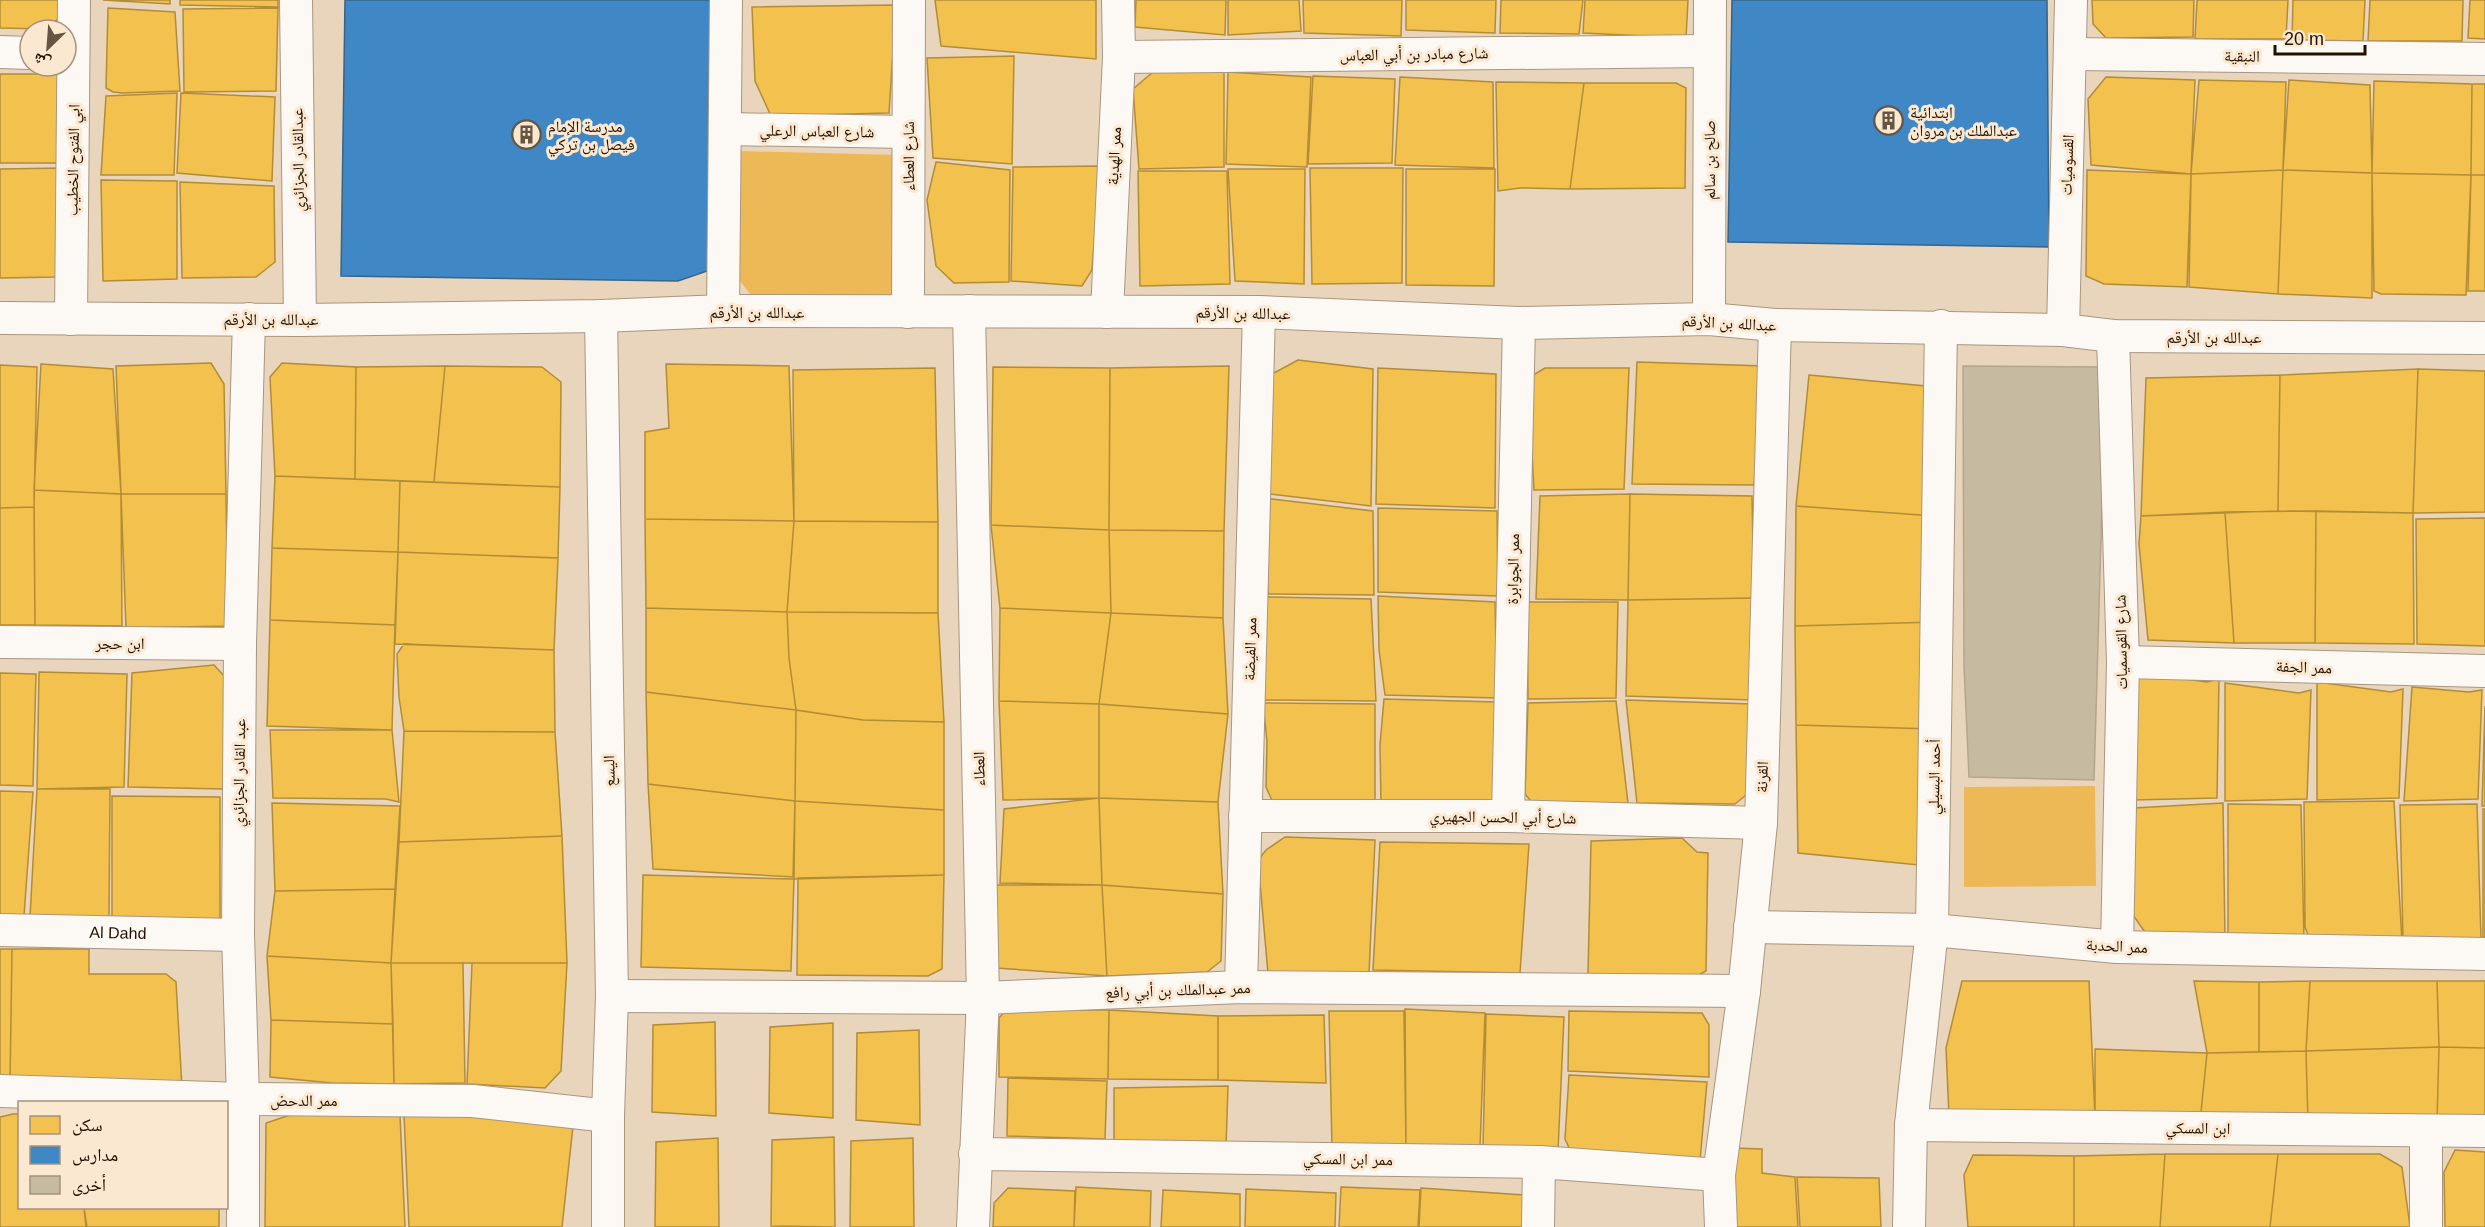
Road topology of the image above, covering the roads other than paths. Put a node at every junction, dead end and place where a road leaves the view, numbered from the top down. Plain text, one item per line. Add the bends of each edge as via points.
1 (74, 0) edge
2 (296, 0) edge
3 (726, 0) edge
4 (909, 0) edge
5 (1118, 0) edge
6 (1710, 0) edge
7 (2071, 0) edge
8 (73, 18) edge
9 (1709, 51) junction
10 (0, 52) edge
11 (18, 53) edge
12 (2072, 54) junction
13 (1119, 57) junction
14 (2485, 59) edge
15 (70, 78) edge
16 (725, 129) junction
17 (908, 132) junction
18 (723, 311) junction
19 (969, 311) junction
20 (908, 312) junction
21 (1107, 312) junction
22 (1259, 312) junction
23 (601, 316) junction
24 (0, 318) edge
25 (71, 319) junction
26 (249, 319) junction
27 (1709, 319) junction
28 (300, 320) junction
29 (1519, 323) junction
30 (1775, 325) junction
31 (1941, 326) junction
32 (2063, 330) junction
33 (2113, 336) junction
34 (2485, 338) edge
35 (0, 642) edge
36 (240, 644) junction
37 (2123, 662) junction
38 (2485, 671) edge
39 (1245, 816) junction
40 (1508, 816) junction
41 (1761, 823) junction
42 (1750, 927) junction
43 (0, 930) edge
44 (1932, 930) junction
45 (238, 935) junction
46 (2117, 947) junction
47 (2485, 954) edge
48 (1240, 987) junction
49 (1744, 991) junction
50 (612, 996) junction
51 (983, 998) junction
52 (0, 1091) edge
53 (243, 1099) junction
54 (608, 1116) junction
55 (1911, 1125) junction
56 (2426, 1131) junction
57 (2485, 1131) edge
58 (975, 1154) junction
59 (1539, 1162) junction
60 (1719, 1175) junction
61 (243, 1227) edge
62 (609, 1227) edge
63 (973, 1227) edge
64 (1538, 1227) edge
65 (1721, 1227) edge
66 (1909, 1227) edge
67 (2426, 1227) edge

1 - 8 street, ابي الفتوح الخطيب
2 - 28 street, عبدالقادر الجزائري
3 - 16 street
4 - 17 street, شارع العطاء
5 - 13 street, ممر الهدية
6 - 9 street, صالح بن سالم
7 - 12 street, القسوميات
9 - 13 street, شارع مبادر بن أبي العباس
9 - 27 street, صالح بن سالم
10 - 11 street
12 - 14 street, النبقية
12 - 32 street, القسوميات
13 - 21 street, ممر الهدية
15 - 25 street, ابي الفتوح الخطيب
16 - 17 street, شارع العباس الرعلي
16 - 18 street
17 - 20 street, شارع العطاء
18 - 20 street, عبدالله بن الأرقم
18 - 23 street, عبدالله بن الأرقم
19 - 20 street, عبدالله بن الأرقم
19 - 21 street, عبدالله بن الأرقم
19 - 51 street, العطاء
21 - 22 street, عبدالله بن الأرقم
22 - 29 street, عبدالله بن الأرقم
22 - 39 street, ممر الفيضة
23 - 28 street, عبدالله بن الأرقم
23 - 50 street, اليسع
24 - 25 street, عبدالله بن الأرقم
25 - 26 street, عبدالله بن الأرقم
26 - 28 street, عبدالله بن الأرقم
26 - 36 street, عبد القادر الجزائري
27 - 29 street, عبدالله بن الأرقم
27 - 30 street, عبدالله بن الأرقم
29 - 40 street, ممر الجوابرة
30 - 31 street, عبدالله بن الأرقم
30 - 41 street, القرنة
31 - 32 street, عبدالله بن الأرقم
31 - 44 street, أحمد البسيلي
32 - 33 street, عبدالله بن الأرقم
33 - 34 street, عبدالله بن الأرقم
33 - 37 street, شارع القوسميات
35 - 36 street, ابن حجر
36 - 45 street, عبد القادر الجزائري
37 - 38 street, ممر الجفة
37 - 46 street, شارع القوسميات
39 - 40 street, شارع أبي الحسن الجهيري
39 - 48 street, ممر الفيضة
40 - 41 street, شارع أبي الحسن الجهيري
41 - 42 street, القرنة
42 - 44 street, ممر الحدبة
42 - 49 street, القرنة
43 - 45 street, Al Dahd
44 - 46 street, ممر الحدبة
44 - 55 street, أحمد البسيلي
45 - 53 street, عبد القادر الجزائري
46 - 47 street, ممر الحدبة
48 - 49 street, ممر عبدالملك بن أبي رافع
48 - 51 street, ممر عبدالملك بن أبي رافع
49 - 60 street, القرنة
50 - 51 street, ممر عبدالملك بن أبي رافع
50 - 54 street, اليسع
51 - 58 street, العطاء
52 - 53 street, ممر الدحض
53 - 54 street, ممر الدحض via 473,1101
53 - 61 street, عبد القادر الجزائري
54 - 62 street, اليسع
55 - 56 street, ابن المسكي
55 - 66 street, أحمد البسيلي
56 - 57 street, ابن المسكي
56 - 67 street
58 - 59 street, ممر ابن المسكي
58 - 63 street, العطاء
59 - 60 street, ممر ابن المسكي
59 - 64 street
60 - 65 street, القرنة

